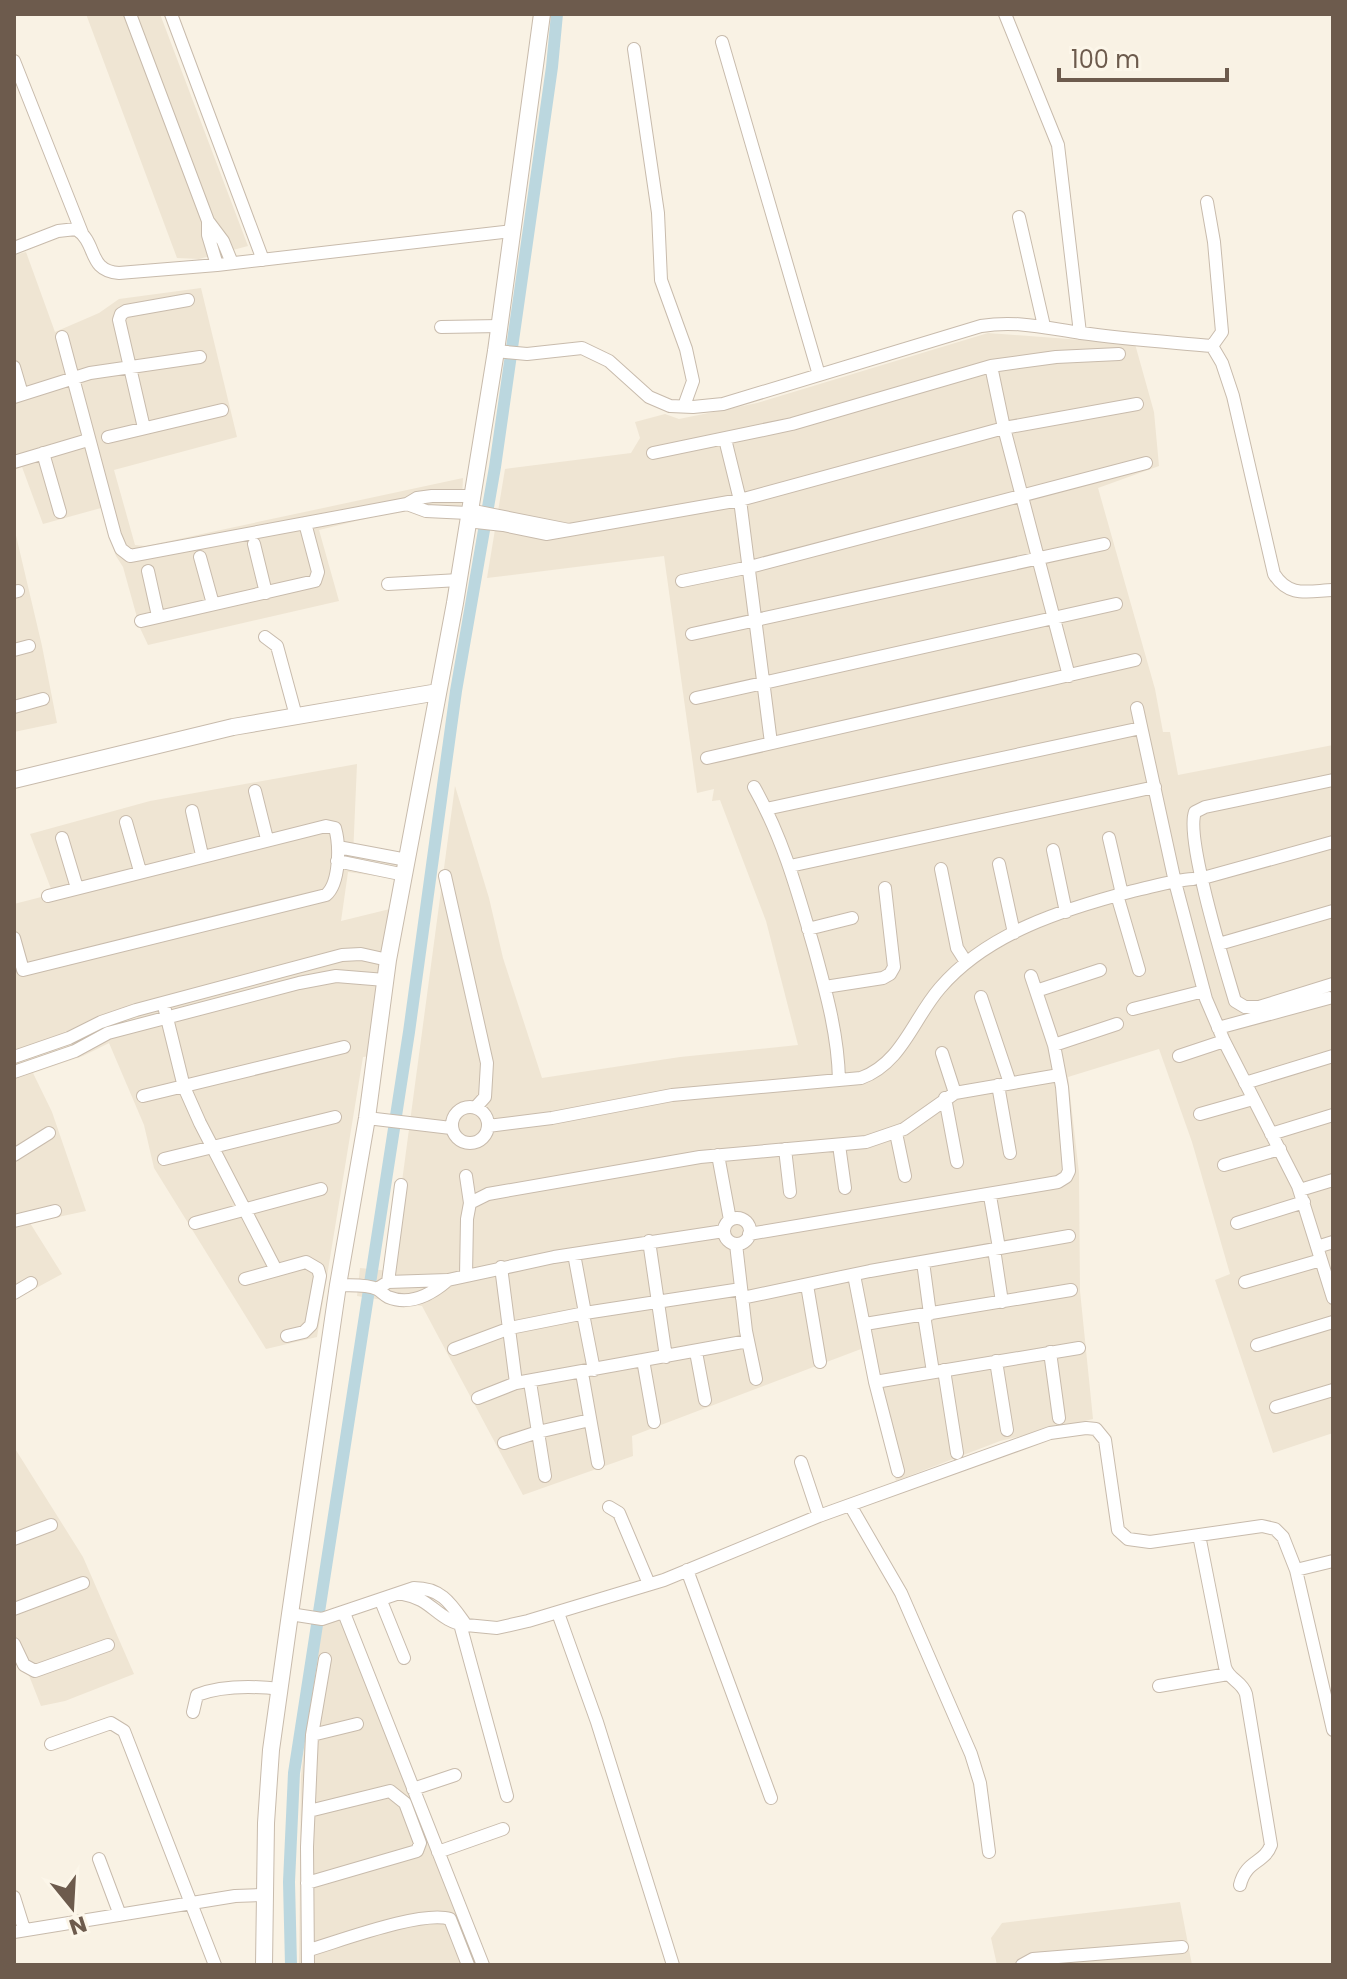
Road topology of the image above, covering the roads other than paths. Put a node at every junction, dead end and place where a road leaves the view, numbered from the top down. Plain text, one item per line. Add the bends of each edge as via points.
1 (130, 14) edge
2 (171, 14) edge
3 (542, 14) edge
4 (1005, 14) edge
5 (722, 42) dead end
6 (634, 49) dead end
7 (14, 61) edge
8 (1207, 202) dead end
9 (1019, 217) dead end
10 (208, 221) junction
11 (512, 231) junction
12 (82, 233) junction
13 (14, 248) edge
14 (263, 260) junction
15 (232, 263) junction
16 (217, 265) junction
17 (188, 300) dead end
18 (500, 326) junction
19 (1044, 326) junction
20 (441, 327) dead end
21 (1080, 333) junction
22 (62, 337) dead end
23 (1212, 346) junction
24 (500, 351) junction
25 (1119, 354) dead end
26 (200, 357) dead end
27 (129, 366) junction
28 (991, 366) junction
29 (14, 367) edge
30 (819, 375) junction
31 (73, 378) junction
32 (18, 395) edge
33 (1137, 404) dead end
34 (684, 406) junction
35 (222, 410) dead end
36 (144, 428) junction
37 (1004, 428) junction
38 (108, 437) dead end
39 (725, 439) junction
40 (88, 440) junction
41 (43, 453) junction
42 (653, 453) dead end
43 (14, 462) edge
44 (1146, 463) dead end
45 (1022, 496) junction
46 (740, 500) junction
47 (60, 512) dead end
48 (472, 512) junction
49 (305, 523) junction
50 (254, 544) dead end
51 (1104, 544) dead end
52 (200, 557) dead end
53 (1039, 559) junction
54 (750, 567) junction
55 (148, 571) dead end
56 (459, 580) junction
57 (682, 581) dead end
58 (388, 584) dead end
59 (1333, 590) edge
60 (266, 593) junction
61 (213, 604) junction
62 (1116, 604) dead end
63 (158, 616) junction
64 (1055, 619) junction
65 (141, 621) dead end
66 (757, 621) junction
67 (692, 634) dead end
68 (265, 637) dead end
69 (29, 646) dead end
70 (14, 650) edge
71 (1135, 660) dead end
72 (1069, 676) junction
73 (765, 684) junction
74 (438, 692) junction
75 (696, 698) dead end
76 (43, 699) dead end
77 (14, 707) edge
78 (1137, 708) dead end
79 (296, 716) junction
80 (1141, 728) junction
81 (771, 743) junction
82 (707, 758) dead end
83 (14, 780) edge
84 (1333, 780) edge
85 (754, 787) dead end
86 (1155, 787) junction
87 (255, 791) dead end
88 (766, 809) junction
89 (192, 811) dead end
90 (126, 822) dead end
91 (62, 838) dead end
92 (1109, 838) dead end
93 (267, 839) junction
94 (1333, 842) edge
95 (1053, 850) dead end
96 (337, 854) junction
97 (202, 855) junction
98 (999, 864) dead end
99 (790, 866) junction
100 (406, 867) junction
101 (941, 869) dead end
102 (140, 871) junction
103 (445, 876) dead end
104 (1198, 879) junction
105 (1175, 882) junction
106 (77, 888) junction
107 (885, 888) dead end
108 (1119, 895) junction
109 (48, 896) dead end
110 (1333, 911) edge
111 (1066, 912) junction
112 (852, 918) dead end
113 (808, 929) junction
114 (1014, 933) junction
115 (14, 938) edge
116 (1219, 944) junction
117 (388, 960) junction
118 (319, 962) junction
119 (966, 962) junction
120 (1100, 970) dead end
121 (1139, 970) dead end
122 (18, 971) edge
123 (1031, 976) dead end
124 (323, 977) junction
125 (385, 980) junction
126 (1333, 984) edge
127 (825, 987) junction
128 (1036, 991) junction
129 (1204, 991) junction
130 (981, 997) dead end
131 (1329, 998) dead end
132 (163, 1003) junction
133 (1133, 1009) dead end
134 (167, 1017) junction
135 (1117, 1024) dead end
136 (1218, 1028) junction
137 (1224, 1041) junction
138 (1054, 1045) junction
139 (344, 1047) dead end
140 (942, 1053) dead end
141 (1179, 1056) dead end
142 (1333, 1056) edge
143 (14, 1057) edge
144 (14, 1072) edge
145 (1059, 1075) junction
146 (839, 1080) junction
147 (1245, 1083) junction
148 (1004, 1084) junction
149 (184, 1087) junction
150 (143, 1096) dead end
151 (950, 1096) junction
152 (1253, 1099) junction
153 (476, 1107) junction
154 (1200, 1114) dead end
155 (1333, 1115) edge
156 (335, 1117) dead end
157 (372, 1119) junction
158 (488, 1126) junction
159 (451, 1128) junction
160 (49, 1133) dead end
161 (896, 1133) junction
162 (1271, 1134) junction
163 (839, 1145) junction
164 (212, 1147) junction
165 (785, 1149) junction
166 (1280, 1149) junction
167 (1010, 1153) dead end
168 (14, 1155) edge
169 (718, 1155) junction
170 (164, 1159) dead end
171 (957, 1162) dead end
172 (1224, 1165) dead end
173 (466, 1176) dead end
174 (905, 1176) dead end
175 (1333, 1180) edge
176 (401, 1185) dead end
177 (845, 1188) dead end
178 (321, 1189) dead end
179 (790, 1192) dead end
180 (990, 1196) junction
181 (1302, 1196) junction
182 (470, 1203) junction
183 (244, 1209) junction
184 (55, 1211) dead end
185 (14, 1221) edge
186 (195, 1223) dead end
187 (1237, 1223) dead end
188 (727, 1226) junction
189 (749, 1234) junction
190 (1069, 1236) dead end
191 (649, 1241) junction
192 (1333, 1242) edge
193 (736, 1244) junction
194 (996, 1249) junction
195 (1319, 1253) junction
196 (574, 1254) junction
197 (923, 1262) junction
198 (501, 1267) junction
199 (276, 1270) junction
200 (854, 1275) junction
201 (466, 1276) junction
202 (245, 1279) dead end
203 (1245, 1282) dead end
204 (31, 1283) dead end
205 (338, 1285) junction
206 (807, 1285) junction
207 (379, 1286) junction
208 (1071, 1290) dead end
209 (14, 1293) edge
210 (741, 1294) junction
211 (1333, 1298) edge
212 (658, 1302) junction
213 (1002, 1302) junction
214 (584, 1314) junction
215 (927, 1315) junction
216 (1333, 1322) edge
217 (865, 1324) junction
218 (510, 1328) junction
219 (287, 1336) dead end
220 (748, 1341) junction
221 (1257, 1345) dead end
222 (1079, 1348) dead end
223 (454, 1349) dead end
224 (696, 1352) junction
225 (1050, 1352) junction
226 (666, 1357) junction
227 (643, 1360) junction
228 (996, 1361) junction
229 (820, 1362) dead end
230 (588, 1371) junction
231 (938, 1371) junction
232 (756, 1379) dead end
233 (530, 1382) junction
234 (875, 1382) junction
235 (516, 1383) junction
236 (1333, 1390) edge
237 (478, 1398) dead end
238 (705, 1400) dead end
239 (1276, 1407) dead end
240 (1059, 1418) dead end
241 (590, 1420) junction
242 (654, 1422) dead end
243 (1007, 1430) dead end
244 (538, 1432) junction
245 (504, 1443) dead end
246 (957, 1453) dead end
247 (801, 1462) dead end
248 (598, 1463) dead end
249 (898, 1471) dead end
250 (545, 1476) dead end
251 (850, 1505) junction
252 (609, 1507) dead end
253 (819, 1516) junction
254 (51, 1525) dead end
255 (1199, 1535) junction
256 (14, 1539) edge
257 (1333, 1561) edge
258 (687, 1570) junction
259 (1296, 1570) junction
260 (83, 1583) dead end
261 (649, 1584) junction
262 (381, 1601) junction
263 (14, 1609) edge
264 (344, 1613) junction
265 (558, 1613) junction
266 (295, 1616) junction
267 (463, 1624) junction
268 (14, 1644) edge
269 (108, 1645) dead end
270 (404, 1658) dead end
271 (325, 1659) dead end
272 (1228, 1674) junction
273 (1159, 1686) dead end
274 (281, 1689) junction
275 (193, 1712) dead end
276 (357, 1724) dead end
277 (1333, 1730) edge
278 (312, 1735) junction
279 (51, 1744) dead end
280 (455, 1775) dead end
281 (413, 1789) junction
282 (507, 1796) dead end
283 (771, 1798) dead end
284 (309, 1811) junction
285 (503, 1829) dead end
286 (438, 1852) junction
287 (989, 1852) dead end
288 (99, 1859) dead end
289 (307, 1883) junction
290 (1240, 1885) dead end
291 (264, 1895) junction
292 (14, 1897) edge
293 (193, 1904) junction
294 (120, 1915) junction
295 (19, 1931) edge
296 (1182, 1947) dead end
297 (309, 1950) junction
298 (215, 1965) edge
299 (264, 1965) edge
300 (308, 1965) edge
301 (468, 1965) edge
302 (483, 1965) edge
303 (673, 1965) edge
304 (1022, 1965) edge

1 - 10 street
2 - 14 street
3 - 11 street
4 - 21 street via 1058,145
5 - 30 street
6 - 34 street via 658,213 661,280 693,381
7 - 12 street
8 - 23 street via 1222,332
9 - 19 street
10 - 15 street
10 - 16 street
11 - 14 street
11 - 18 street
12 - 13 street via 69,228
12 - 16 street via 107,272
14 - 15 street
15 - 16 street
17 - 27 street via 121,314
18 - 20 street
18 - 24 street
19 - 21 street
19 - 30 street via 981,326
21 - 23 street
22 - 31 street
23 - 59 street via 1233,396 1274,574 1290,591
24 - 34 street via 582,348 617,368 649,397
24 - 48 street
25 - 28 street
26 - 27 street
27 - 31 street
27 - 36 street
28 - 37 street
28 - 39 street
29 - 32 street
30 - 34 street via 723,404
31 - 32 street
31 - 40 street
33 - 37 street
35 - 36 street
36 - 38 street
37 - 45 street
37 - 46 street
39 - 42 street
39 - 46 street
40 - 41 street
40 - 49 street via 115,535 130,556
41 - 43 street
41 - 47 street
44 - 45 street
45 - 53 street
45 - 54 street
46 - 48 street via 569,530
46 - 54 street
48 - 49 street via 426,511 407,504
48 - 56 street
49 - 60 street via 318,578
50 - 60 street
51 - 53 street
52 - 61 street
53 - 64 street
53 - 66 street
54 - 57 street
54 - 66 street
55 - 63 street
56 - 58 street
56 - 74 street
60 - 61 street
61 - 63 street
62 - 64 street
63 - 65 street
64 - 72 street
64 - 73 street
66 - 67 street
66 - 73 street
68 - 79 street via 277,646
69 - 70 street
71 - 72 street
72 - 81 street
73 - 75 street
73 - 81 street
74 - 79 street
74 - 100 street
76 - 77 street
78 - 80 street
79 - 83 street
80 - 86 street
80 - 88 street
81 - 82 street
84 - 104 street via 1195,812 1191,822
85 - 88 street
86 - 99 street
86 - 105 street
87 - 93 street
88 - 99 street
89 - 97 street
90 - 102 street
91 - 106 street
92 - 108 street
93 - 96 street via 330,826 337,833
93 - 97 street
94 - 104 street
95 - 111 street
96 - 100 street
96 - 122 street via 332,889 326,895
97 - 102 street
98 - 114 street
99 - 113 street
100 - 117 street
101 - 119 street via 957,948
102 - 106 street
103 - 153 street via 487,1063 485,1097
104 - 105 street
104 - 116 street
105 - 108 street
105 - 129 street
106 - 109 street
107 - 127 street via 894,967 890,974
108 - 111 street
108 - 121 street
110 - 116 street
111 - 114 street
112 - 113 street
113 - 127 street
114 - 119 street
115 - 122 street
116 - 126 street via 1235,1001 1245,1007
117 - 118 street via 361,954
117 - 125 street
118 - 124 street
118 - 132 street
119 - 146 street via 923,1010 892,1059 870,1075
120 - 128 street
123 - 128 street
124 - 125 street
124 - 134 street
125 - 157 street
127 - 146 street
128 - 138 street
129 - 133 street
129 - 136 street
130 - 148 street
131 - 136 street
132 - 134 street
132 - 143 street
134 - 144 street via 108,1033
134 - 149 street
135 - 138 street
136 - 137 street
137 - 141 street
137 - 147 street
138 - 145 street
139 - 149 street
140 - 151 street
142 - 147 street
145 - 148 street
145 - 180 street via 1066,1177
146 - 158 street via 672,1095
147 - 152 street
148 - 151 street
148 - 167 street
149 - 150 street
149 - 164 street
151 - 161 street
151 - 171 street
152 - 154 street
152 - 162 street
153 - 158 street
153 - 159 street via 455,1114
155 - 162 street
156 - 164 street
157 - 159 street
157 - 205 street
158 - 159 street via 481,1139 467,1143
160 - 168 street
161 - 163 street
161 - 174 street
162 - 166 street
163 - 165 street
163 - 177 street
164 - 170 street
164 - 183 street
165 - 169 street
165 - 179 street
166 - 172 street
166 - 181 street
169 - 182 street via 488,1194
169 - 188 street
173 - 182 street
175 - 181 street
176 - 207 street
178 - 183 street
180 - 189 street
180 - 194 street
181 - 187 street
181 - 195 street
182 - 201 street
183 - 186 street
183 - 199 street
184 - 185 street
188 - 189 street via 742,1220
188 - 191 street
188 - 193 street via 726,1238
189 - 193 street
190 - 194 street
191 - 196 street
191 - 212 street
192 - 195 street
193 - 210 street
194 - 197 street
194 - 213 street
195 - 203 street
195 - 211 street
196 - 198 street
196 - 214 street
197 - 200 street
197 - 215 street
198 - 201 street
198 - 218 street
199 - 202 street
199 - 219 street via 306,1262 320,1276 311,1325
200 - 206 street
200 - 217 street
201 - 207 street
204 - 209 street
205 - 207 street
205 - 266 street
206 - 210 street
206 - 229 street
208 - 213 street
210 - 212 street
210 - 220 street
212 - 214 street
212 - 226 street
213 - 215 street
214 - 218 street
214 - 230 street
215 - 217 street
215 - 231 street
216 - 221 street
217 - 234 street
218 - 223 street
218 - 235 street
220 - 224 street
220 - 232 street
222 - 225 street
224 - 226 street
224 - 238 street
225 - 228 street
225 - 240 street
226 - 227 street
227 - 230 street
227 - 242 street
228 - 231 street
228 - 243 street
230 - 233 street
230 - 241 street
231 - 234 street
231 - 246 street
233 - 235 street
233 - 244 street
234 - 249 street
235 - 237 street
236 - 239 street
241 - 244 street
241 - 248 street
244 - 245 street
244 - 250 street
247 - 253 street
251 - 253 street
251 - 255 street via 1037,1437 1086,1428 1096,1429 1105,1440 1118,1530 1128,1539 1150,1542
251 - 287 street via 901,1593 971,1754
252 - 261 street via 619,1513
253 - 258 street
254 - 256 street
255 - 259 street via 1262,1526 1275,1529
255 - 272 street
257 - 259 street
258 - 261 street
258 - 283 street
259 - 277 street
260 - 263 street
261 - 265 street
262 - 264 street
262 - 267 street via 399,1594 420,1599 451,1623
262 - 270 street
264 - 266 street via 322,1619
264 - 281 street
265 - 267 street via 497,1628
265 - 303 street
266 - 274 street
267 - 282 street
268 - 269 street via 24,1665 35,1671
271 - 278 street
272 - 273 street
272 - 290 street via 1246,1694 1271,1845 1268,1854 1243,1873
274 - 275 street via 207,1691 197,1695
274 - 291 street via 271,1750
276 - 278 street
278 - 284 street
279 - 293 street via 111,1723 120,1727
280 - 281 street
281 - 286 street
284 - 289 street
284 - 289 street via 390,1791 405,1803 420,1843 417,1851
285 - 286 street
286 - 302 street
288 - 294 street
289 - 297 street
291 - 293 street
291 - 299 street
292 - 295 street
293 - 294 street
293 - 298 street
294 - 295 street
296 - 304 street via 1033,1959
297 - 300 street
297 - 301 street via 439,1916 450,1919

